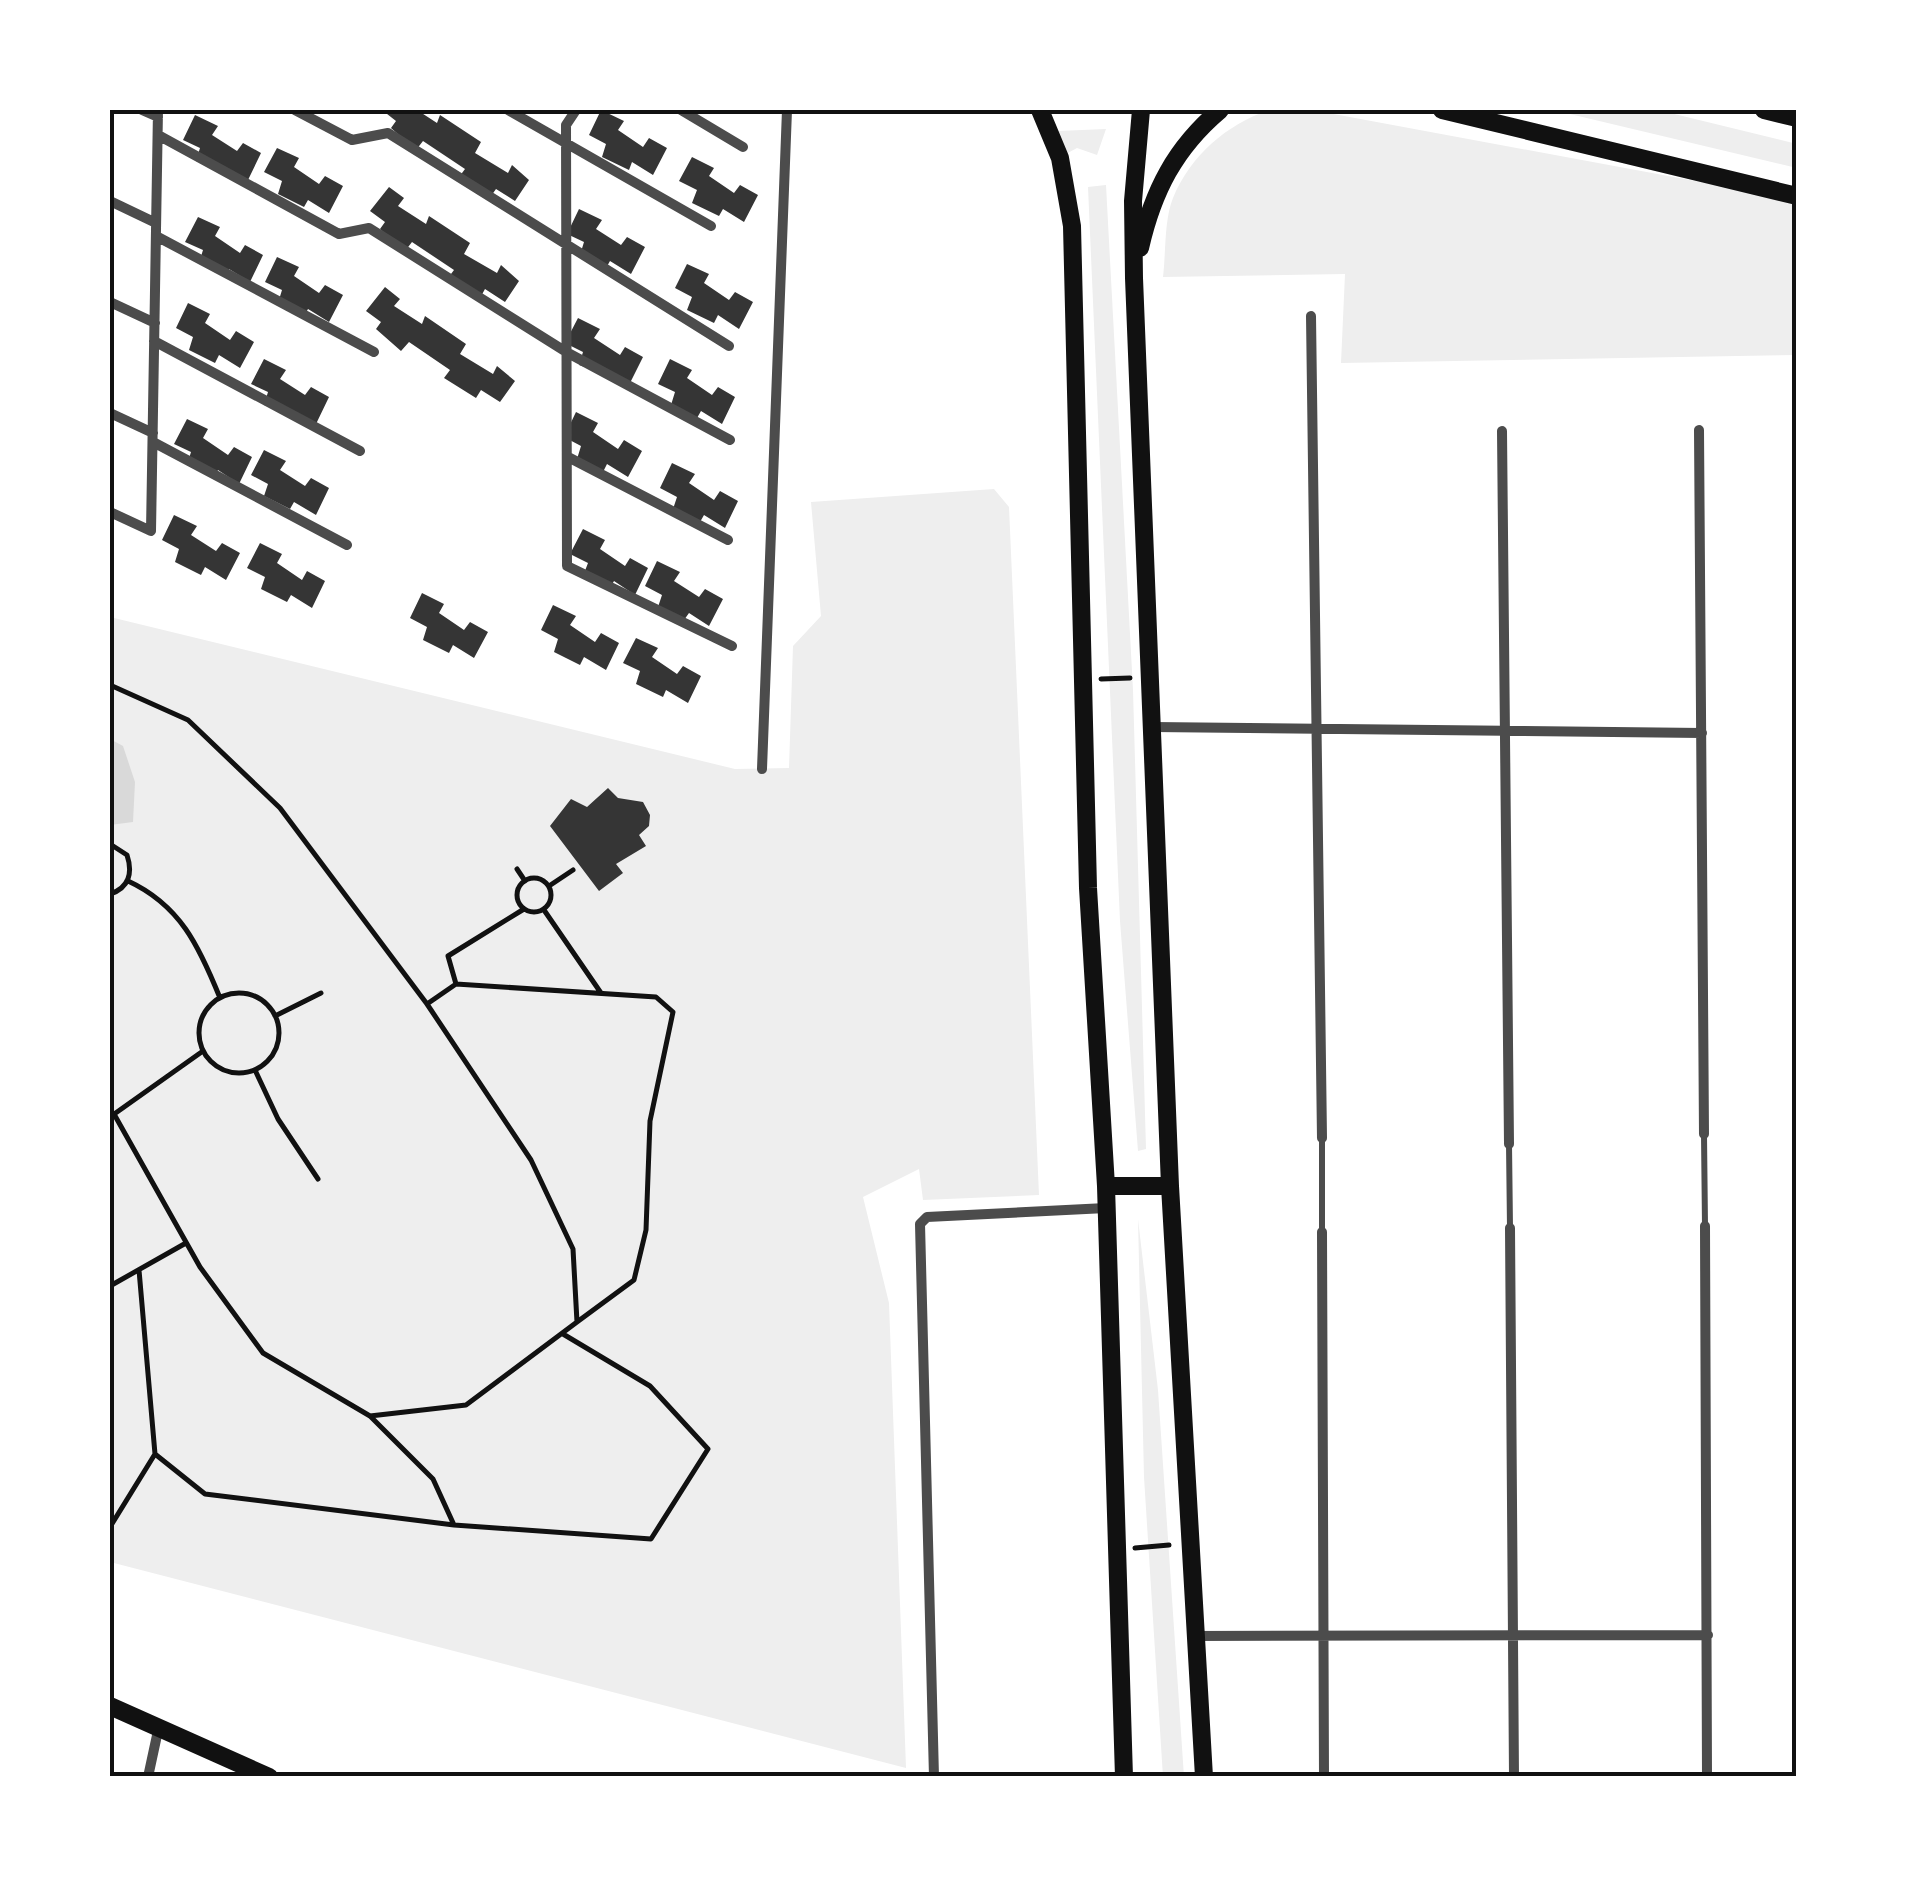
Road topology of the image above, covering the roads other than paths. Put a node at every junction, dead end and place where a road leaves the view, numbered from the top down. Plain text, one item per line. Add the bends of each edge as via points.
1 (142, 110) edge
2 (295, 110) edge
3 (508, 110) edge
4 (576, 110) edge
5 (681, 110) edge
6 (786, 110) edge
7 (1040, 110) edge
8 (1142, 110) edge
9 (1220, 110) edge
10 (1442, 110) edge
11 (1764, 110) edge
12 (158, 114) edge
13 (1797, 118) edge
14 (158, 135) junction
15 (566, 147) junction
16 (743, 147) dead end
17 (1797, 196) edge
18 (110, 201) edge
19 (711, 226) dead end
20 (156, 229) junction
21 (566, 247) junction
22 (1134, 278) junction
23 (110, 302) edge
24 (1310, 316) dead end
25 (155, 323) junction
26 (154, 341) junction
27 (729, 346) dead end
28 (374, 352) dead end
29 (568, 353) junction
30 (110, 413) edge
31 (1699, 430) dead end
32 (1502, 431) dead end
33 (153, 438) junction
34 (730, 440) dead end
35 (360, 451) dead end
36 (568, 457) junction
37 (110, 512) edge
38 (728, 540) dead end
39 (347, 545) dead end
40 (732, 646) dead end
41 (1154, 727) junction
42 (1318, 729) junction
43 (1505, 731) junction
44 (1702, 733) junction
45 (762, 768) dead end
46 (1704, 1134) joint
47 (1322, 1138) joint
48 (1509, 1144) joint
49 (1106, 1186) junction
50 (1170, 1186) junction
51 (1106, 1208) junction
52 (1705, 1226) joint
53 (1510, 1228) joint
54 (1322, 1232) joint
55 (1514, 1635) junction
56 (1708, 1635) junction
57 (1194, 1636) junction
58 (1325, 1636) junction
59 (110, 1706) edge
60 (159, 1726) junction
61 (148, 1777) edge
62 (269, 1777) edge
63 (934, 1777) edge
64 (1124, 1777) edge
65 (1204, 1777) edge
66 (1324, 1777) edge
67 (1514, 1777) edge
68 (1707, 1777) edge

1 - 12 street
2 - 21 street via 352,140 388,133
3 - 15 street
4 - 15 street via 566,125
5 - 16 street
6 - 45 street
7 - 49 main road via 1060,158 1072,226 1088,888
8 - 22 main road
9 - 22 main road via 1165,170
10 - 17 main road
11 - 13 main road
12 - 14 street
14 - 20 street
14 - 29 street via 339,234 369,228
15 - 19 street
15 - 21 street
18 - 20 street
20 - 25 street
20 - 28 street
21 - 27 street
21 - 29 street
22 - 41 main road
23 - 25 street
24 - 42 street
25 - 26 street
26 - 33 street
26 - 35 street
29 - 34 street
29 - 36 street
30 - 33 street
31 - 44 street
32 - 43 street
33 - 37 street via 152,530
33 - 39 street
36 - 38 street
36 - 40 street via 567,566
41 - 42 street
41 - 50 main road
42 - 43 street
42 - 47 street
43 - 44 street
43 - 48 street
44 - 46 street
46 - 52 lane
47 - 54 lane
48 - 53 lane
49 - 50 main road
49 - 51 main road
50 - 57 main road
51 - 63 street via 927,1217 920,1224
51 - 64 main road
52 - 56 street
53 - 55 street
54 - 58 street
55 - 56 street
55 - 58 street
55 - 67 street
56 - 68 street
57 - 58 street
57 - 65 main road
58 - 66 street
59 - 60 main road
60 - 61 street
60 - 62 main road

